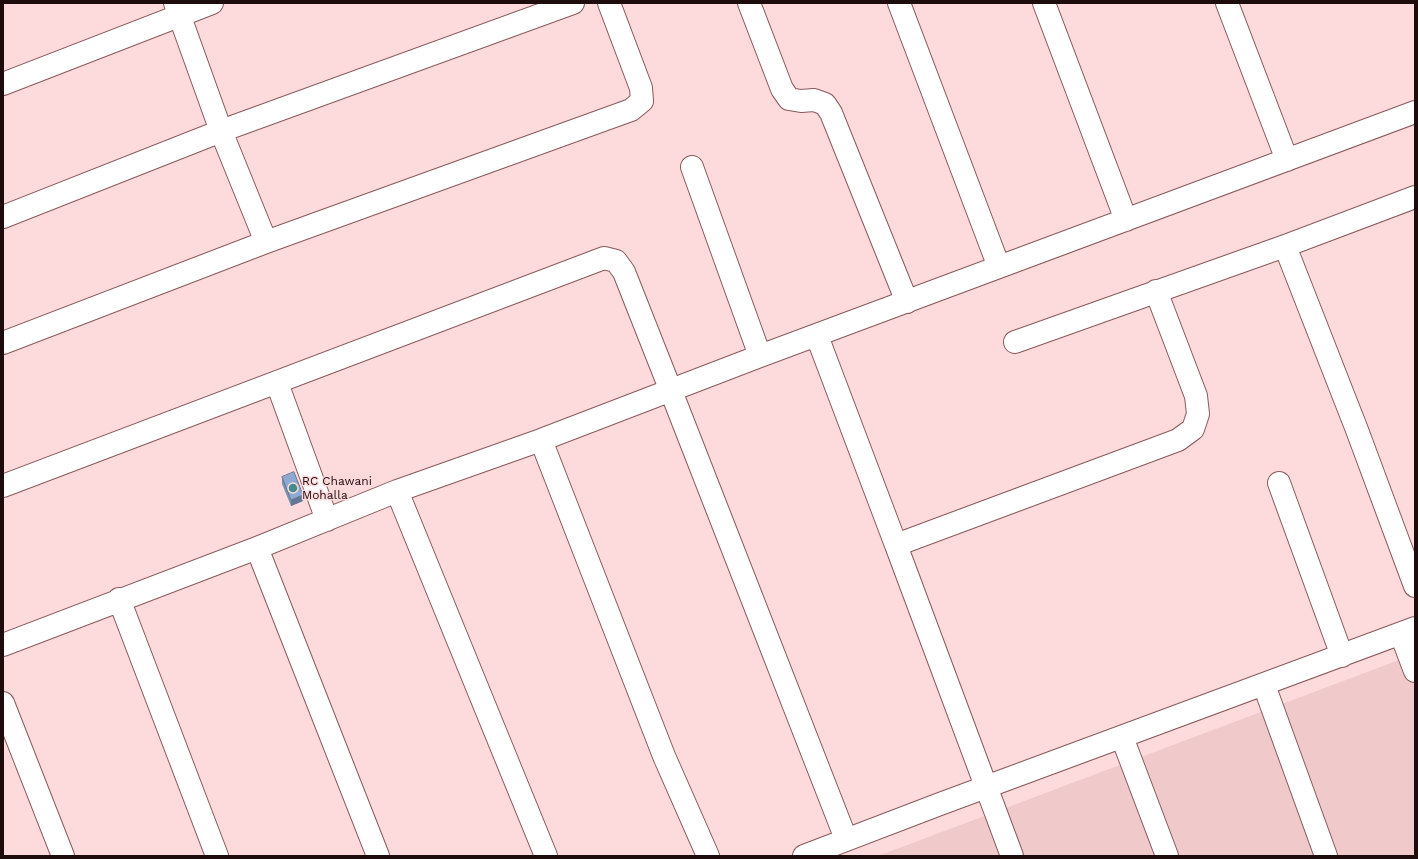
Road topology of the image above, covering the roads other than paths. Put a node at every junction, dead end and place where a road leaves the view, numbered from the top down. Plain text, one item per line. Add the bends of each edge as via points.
1 (212, 3) edge
2 (573, 3) edge
3 (609, 3) edge
4 (750, 3) edge
5 (899, 3) edge
6 (1044, 3) edge
7 (1227, 3) edge
8 (177, 9) edge
9 (3, 84) edge
10 (1415, 112) edge
11 (222, 131) junction
12 (1287, 160) junction
13 (692, 167) dead end
14 (1415, 197) edge
15 (3, 217) edge
16 (1126, 220) junction
17 (266, 242) junction
18 (1285, 246) junction
19 (999, 268) junction
20 (1156, 291) junction
21 (907, 302) junction
22 (817, 336) junction
23 (1015, 342) dead end
24 (3, 343) edge
25 (760, 356) junction
26 (277, 383) junction
27 (671, 391) junction
28 (541, 440) junction
29 (1279, 483) dead end
30 (3, 486) edge
31 (398, 491) junction
32 (327, 520) junction
33 (896, 544) junction
34 (257, 548) junction
35 (1415, 586) edge
36 (119, 600) junction
37 (1408, 631) edge
38 (3, 645) edge
39 (1342, 656) junction
40 (1415, 671) edge
41 (1264, 685) junction
42 (3, 703) edge
43 (1122, 737) junction
44 (985, 788) junction
45 (846, 840) junction
46 (62, 856) edge
47 (217, 856) edge
48 (378, 856) edge
49 (546, 856) edge
50 (708, 856) edge
51 (804, 856) edge
52 (1012, 856) edge
53 (1167, 856) edge
54 (1326, 856) edge

1 - 8 street
2 - 11 street
3 - 17 street via 641,88 642,101 631,110
4 - 21 street via 782,89 789,99 814,100 825,104 831,113
5 - 19 street
6 - 16 street
7 - 12 street
8 - 9 street
8 - 11 street
10 - 12 street
11 - 15 street
11 - 17 street
12 - 16 street
13 - 25 street
14 - 18 street
16 - 19 street
17 - 24 street
18 - 20 street
18 - 35 street
19 - 21 street
20 - 23 street
20 - 33 street via 1196,396 1198,414 1194,429 1178,440
21 - 22 street
22 - 25 street
22 - 33 street
25 - 27 street
26 - 27 street via 604,258 616,260 624,272
26 - 30 street
26 - 32 street
27 - 28 street
27 - 45 street
28 - 31 street
28 - 50 street via 664,756
29 - 39 street
31 - 32 street
31 - 49 street
32 - 34 street
33 - 44 street
34 - 36 street
34 - 48 street
36 - 38 street
36 - 47 street
37 - 39 street
37 - 40 street
39 - 41 street
41 - 43 street
41 - 54 street
42 - 46 street
43 - 44 street
43 - 53 street
44 - 45 street
44 - 52 street
45 - 51 street

